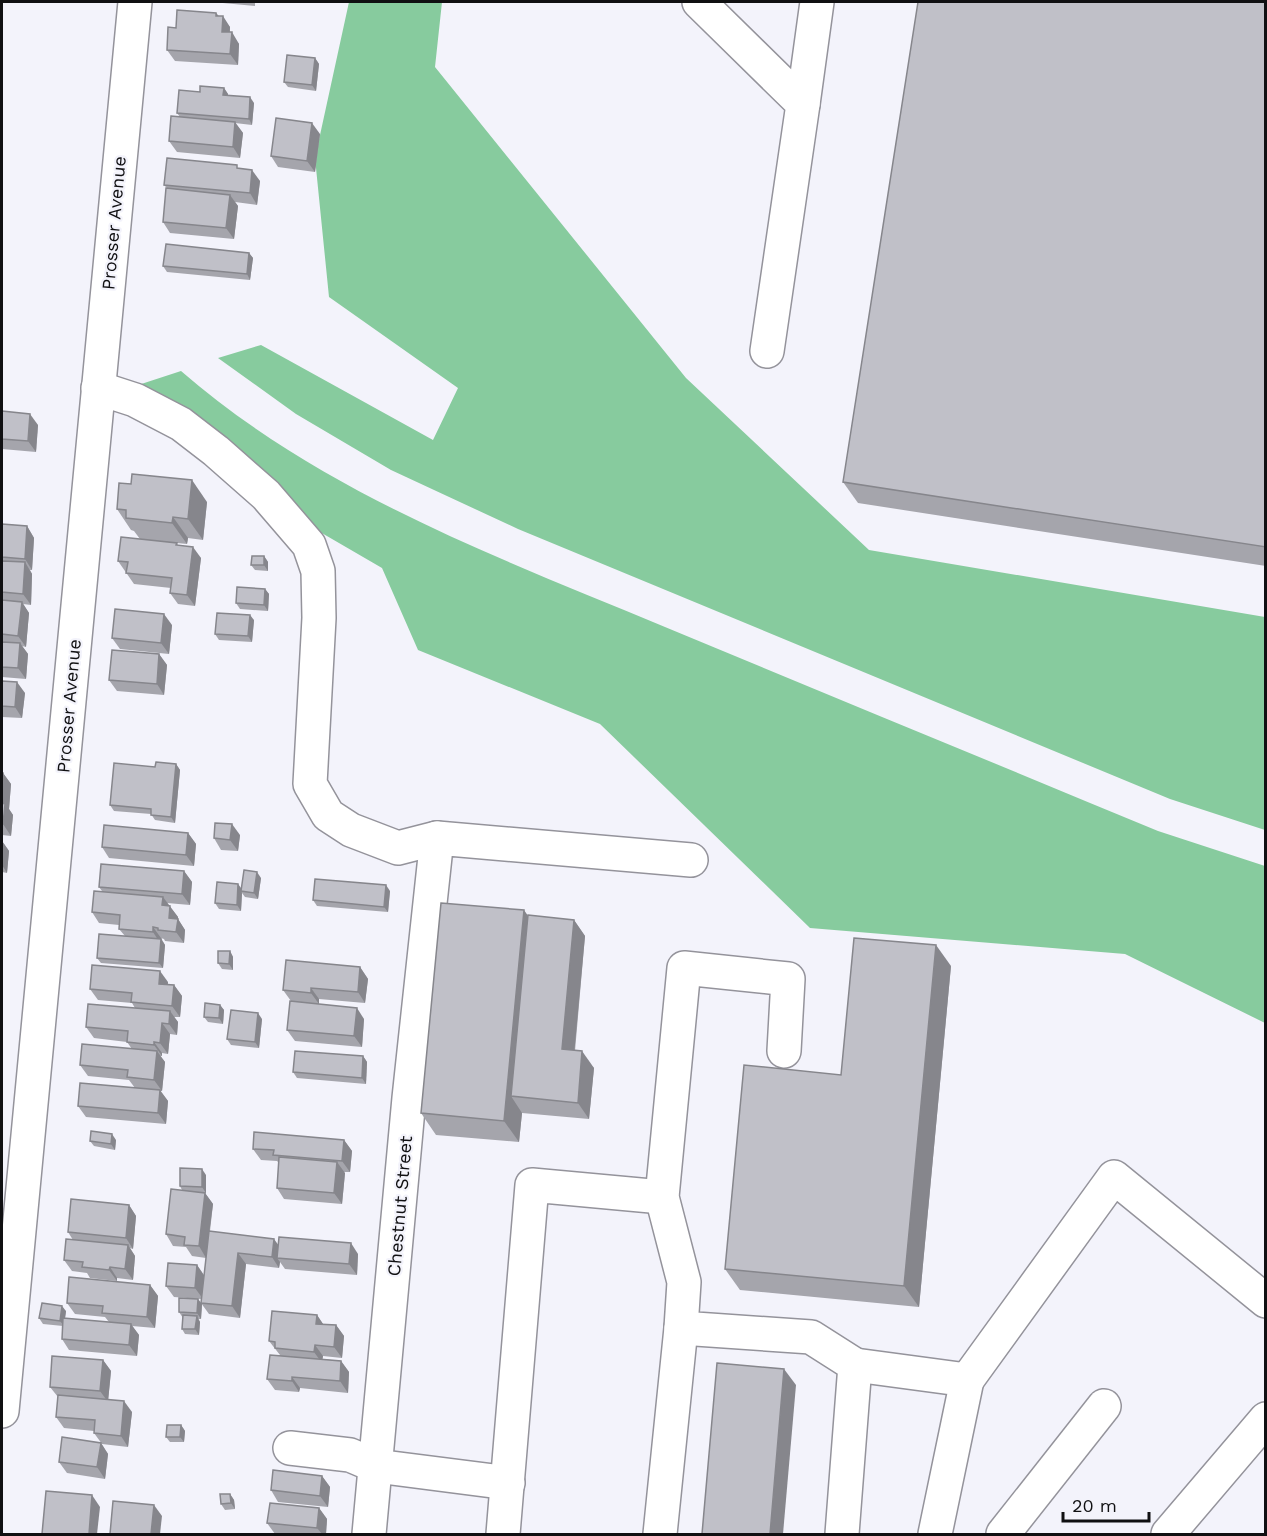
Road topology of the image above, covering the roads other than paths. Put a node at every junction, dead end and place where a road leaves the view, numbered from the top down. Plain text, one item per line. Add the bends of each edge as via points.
1 (135, 2) edge
2 (699, 2) edge
3 (817, 2) edge
4 (803, 104) junction
5 (767, 351) dead end
6 (98, 388) junction
7 (437, 838) junction
8 (691, 860) dead end
9 (784, 1051) dead end
10 (662, 1197) junction
11 (1266, 1301) edge
12 (681, 1328) junction
13 (855, 1365) junction
14 (967, 1380) junction
15 (1104, 1406) dead end
16 (2, 1411) edge
17 (1266, 1419) edge
18 (290, 1448) dead end
19 (376, 1466) junction
20 (508, 1483) junction
21 (369, 1534) edge
22 (503, 1534) edge
23 (660, 1534) edge
24 (842, 1534) edge
25 (935, 1534) edge
26 (1003, 1534) edge
27 (1168, 1534) edge

1 - 6 street, Prosser Avenue
2 - 4 street
3 - 4 street
4 - 5 street
6 - 7 street via 135,400 181,424 266,495 309,545 318,571 319,618 310,784 328,815 351,830 398,848
6 - 16 street, Prosser Avenue
7 - 8 street
7 - 19 street, Chestnut Street
9 - 10 street via 788,979 684,968
10 - 12 street via 684,1282
10 - 20 street via 532,1185
11 - 14 street via 1114,1177
12 - 13 street via 812,1337
12 - 23 street
13 - 14 street
13 - 24 street
14 - 25 street
15 - 26 street
17 - 27 street
18 - 19 street via 350,1455
19 - 20 street
19 - 21 street, Chestnut Street
20 - 22 street

